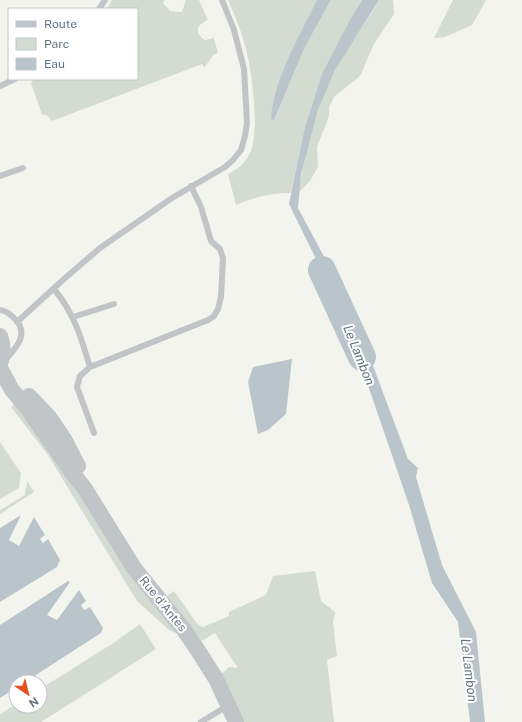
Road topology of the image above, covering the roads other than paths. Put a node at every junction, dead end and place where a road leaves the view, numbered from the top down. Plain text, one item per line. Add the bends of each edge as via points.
1 (222, 0) edge
2 (13, 80) edge
3 (0, 86) edge
4 (23, 168) dead end
5 (0, 176) edge
6 (191, 186) junction
7 (54, 289) junction
8 (114, 304) dead end
9 (0, 310) edge
10 (73, 317) junction
11 (17, 322) junction
12 (0, 336) edge
13 (0, 366) edge
14 (90, 367) junction
15 (94, 433) dead end
16 (228, 705) junction
17 (201, 722) edge
18 (236, 722) edge

1 - 6 lane via 234,30 244,69 247,110 245,136 241,150 233,160
2 - 3 lane
4 - 5 lane
6 - 7 lane via 100,248
6 - 14 lane via 201,207 211,241 223,255 218,309 208,320
7 - 10 lane
7 - 11 lane
8 - 10 lane
9 - 11 lane via 11,315
10 - 14 lane
11 - 13 lane via 22,336 16,348
12 - 13 street via 3,352
13 - 16 street, Rue d'Antes via 64,439 76,462 85,489 134,568 197,649 216,679
14 - 15 lane via 80,376 77,387
16 - 17 lane
16 - 18 street, Rue d'Antes

